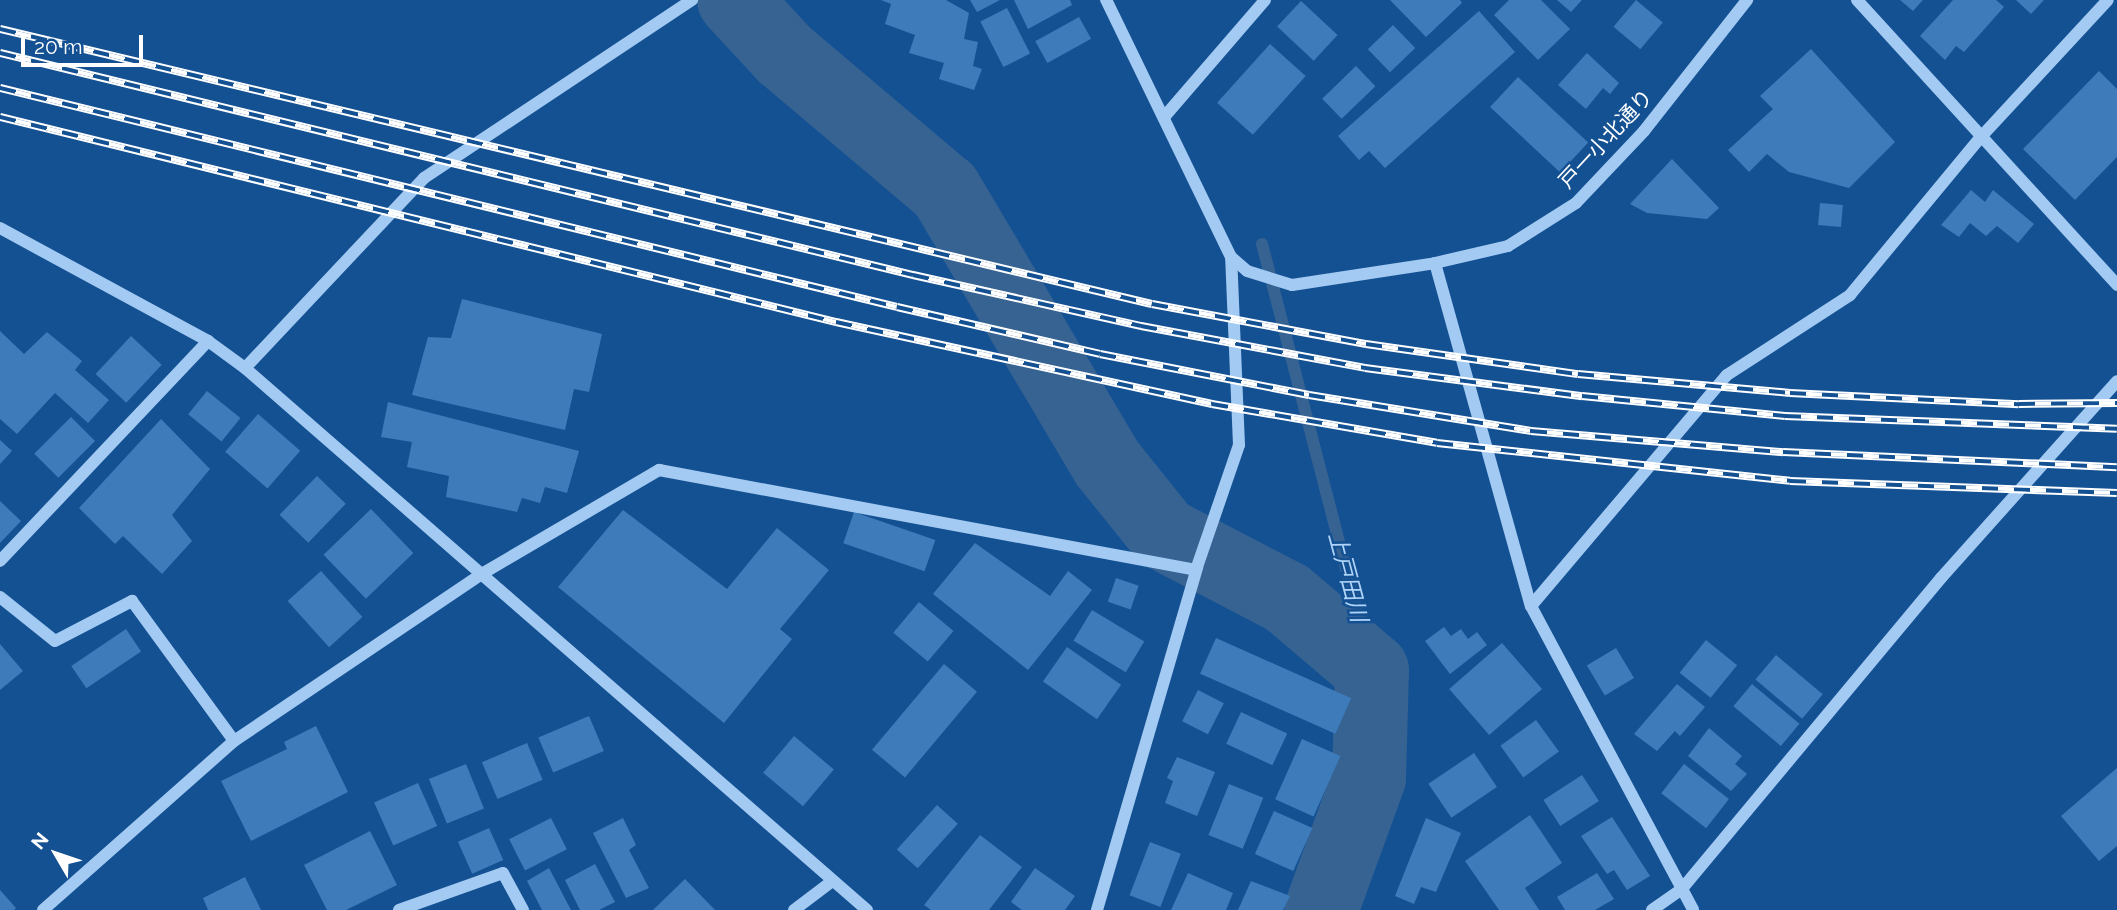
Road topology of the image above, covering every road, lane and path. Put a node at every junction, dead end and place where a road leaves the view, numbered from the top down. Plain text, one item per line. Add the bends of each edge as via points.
1 (1106, 0) edge
2 (1265, 0) edge
3 (1747, 0) edge
4 (1857, 0) edge
5 (2108, 0) edge
6 (688, 2) edge
7 (1165, 116) junction
8 (1980, 138) junction
9 (0, 228) edge
10 (1231, 257) junction
11 (1435, 263) junction
12 (2117, 285) edge
13 (208, 341) junction
14 (245, 368) junction
15 (2117, 381) edge
16 (0, 561) edge
17 (1196, 569) junction
18 (480, 575) junction
19 (0, 597) edge
20 (1531, 606) junction
21 (234, 741) junction
22 (831, 882) junction
23 (1681, 890) junction
24 (43, 910) edge
25 (399, 910) edge
26 (523, 910) edge
27 (794, 910) edge
28 (867, 910) edge
29 (1097, 910) edge
30 (1651, 910) edge
31 (1693, 910) edge

1 - 7 street
2 - 7 street
3 - 11 street, 戸一小北通り via 1644,131 1576,203 1508,246
4 - 8 street
5 - 8 street
6 - 14 street via 424,178
7 - 10 street
8 - 12 street
8 - 20 street via 1850,295 1727,375
9 - 13 street
10 - 11 street, 戸一小北通り via 1247,271 1292,285
10 - 17 street via 1239,445
11 - 20 street
13 - 14 street
13 - 16 street
14 - 18 street
15 - 23 street via 1941,578
17 - 18 street via 659,470
17 - 29 street
18 - 21 street
18 - 22 street
19 - 21 street via 55,641 132,601
20 - 23 street
21 - 24 street
22 - 27 street
22 - 28 street
23 - 30 street
23 - 31 street
25 - 26 street via 503,873

